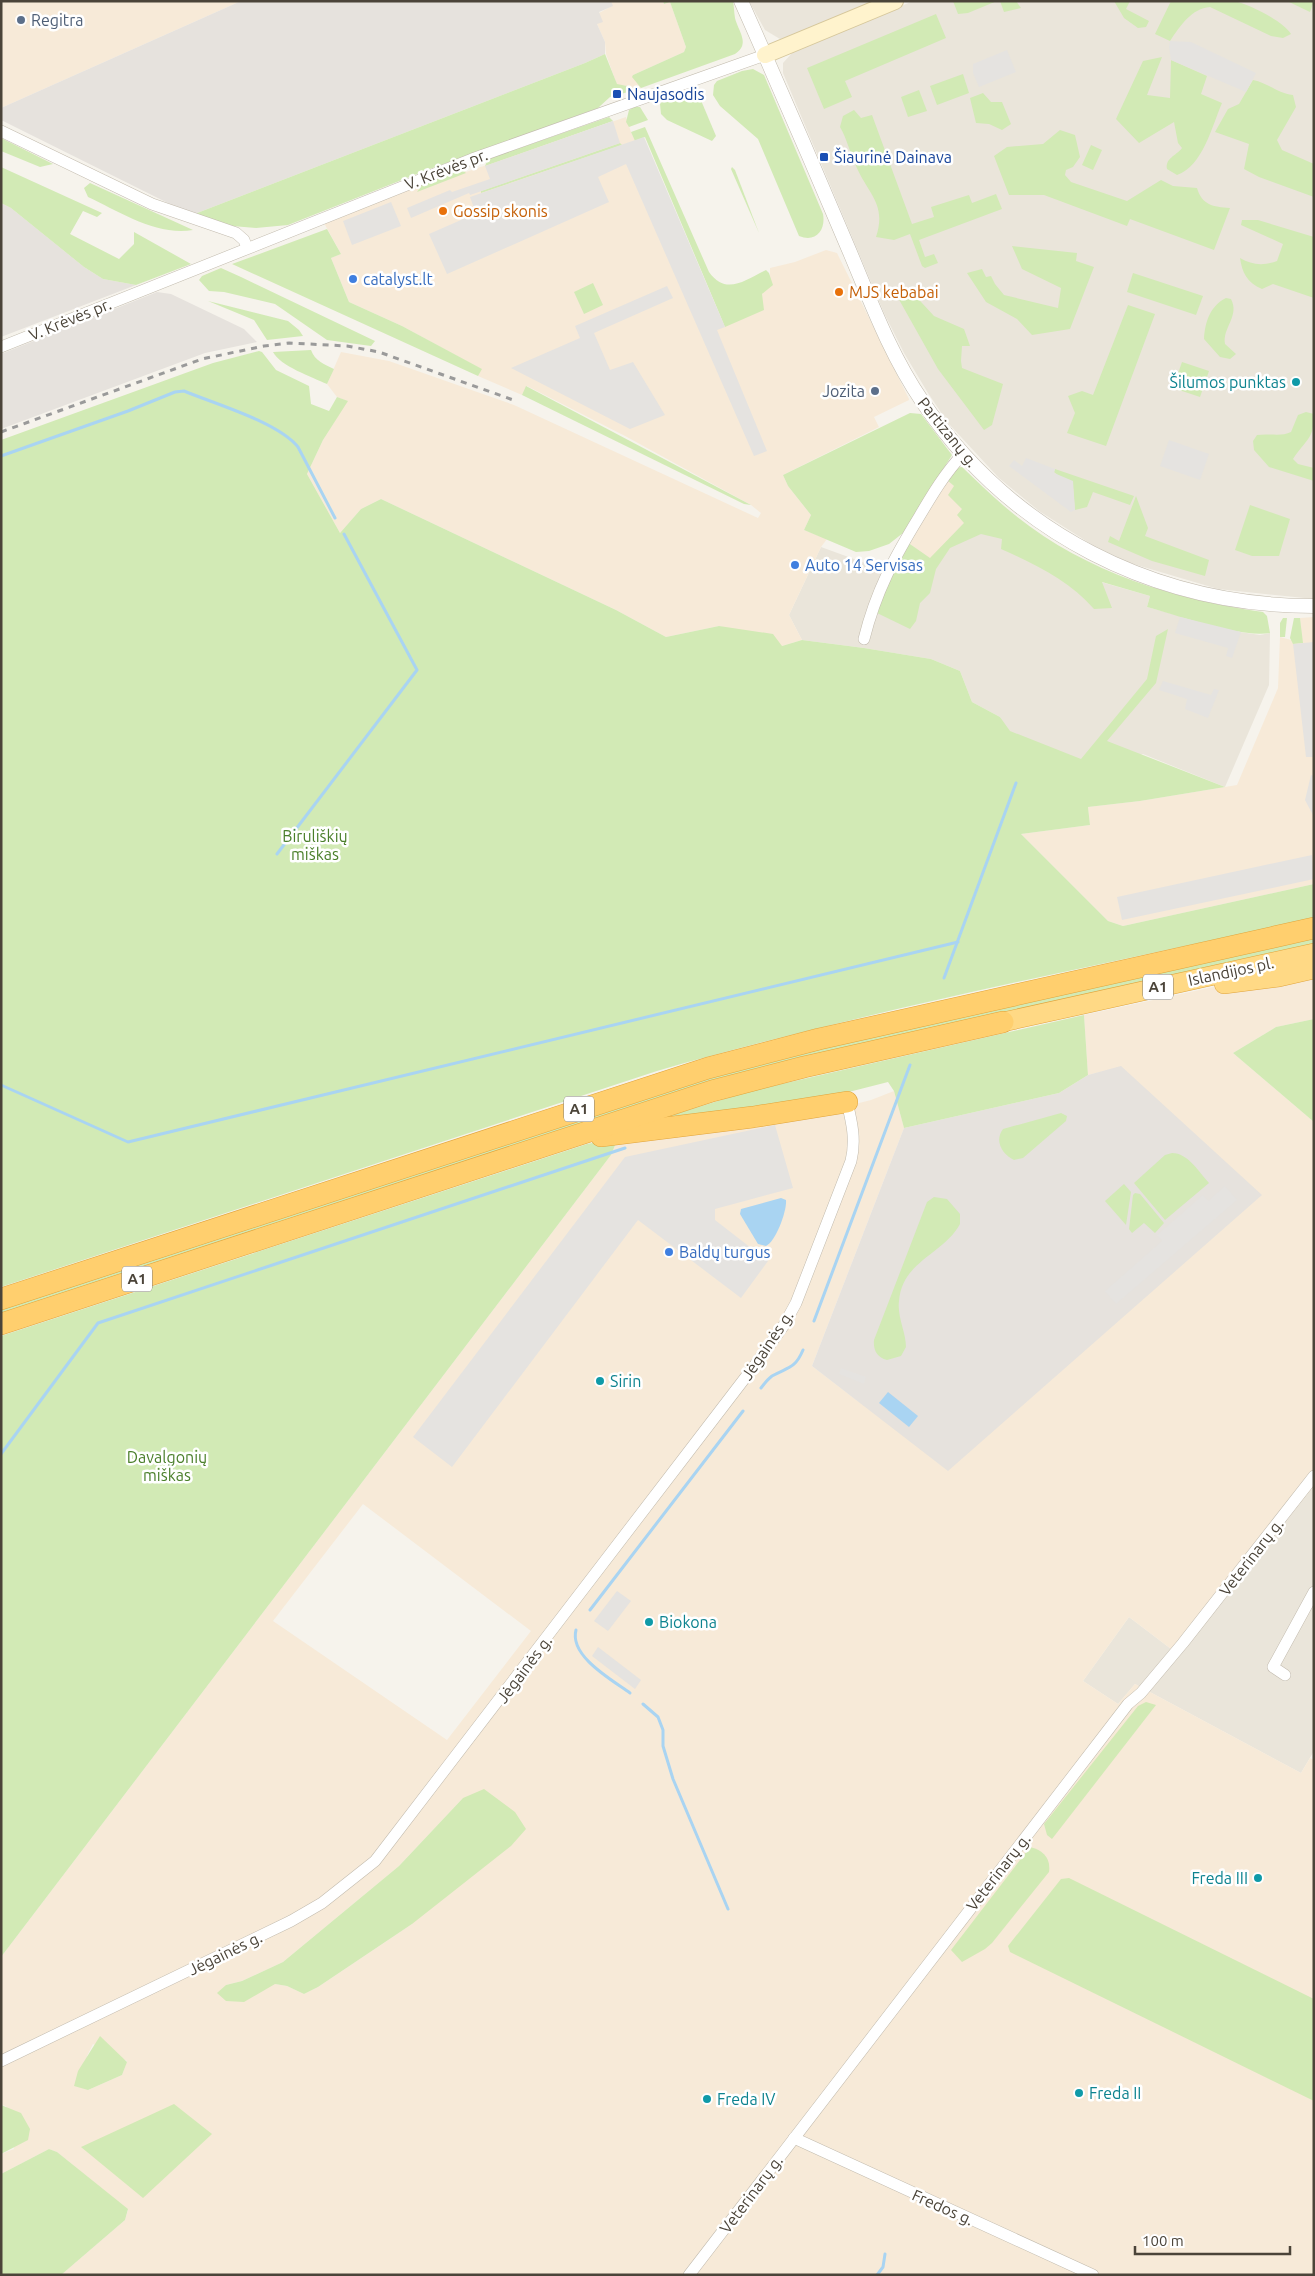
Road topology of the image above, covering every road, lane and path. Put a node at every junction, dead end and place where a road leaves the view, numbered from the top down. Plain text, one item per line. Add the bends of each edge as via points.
1 (742, 1) edge
2 (895, 1) edge
3 (765, 55) junction
4 (1, 131) edge
5 (248, 248) junction
6 (1, 347) edge
7 (963, 454) junction
8 (1314, 606) edge
9 (864, 638) dead end
10 (1314, 928) edge
11 (1314, 953) edge
12 (1314, 969) edge
13 (1107, 998) junction
14 (1003, 1022) joint
15 (847, 1102) joint
16 (551, 1143) junction
17 (1, 1299) edge
18 (1, 1324) edge
19 (1314, 1476) edge
20 (1314, 1592) edge
21 (1285, 1674) dead end
22 (1, 2061) edge
23 (794, 2138) junction
24 (689, 2275) edge
25 (1093, 2275) edge

1 - 3 street, Partizanų g.
2 - 3 main road, V. Krėvės pr.
3 - 5 street, V. Krėvės pr. via 472,159
3 - 7 street, Partizanų g. via 887,339 921,400
4 - 5 street via 152,204 236,233
5 - 6 street, V. Krėvės pr.
7 - 8 street, Partizanų g. via 1025,510 1098,558 1156,581 1208,596 1270,605
7 - 9 street via 940,483 890,565
10 - 17 highway, Islandijos pl. / A1 via 819,1039 708,1068
11 - 13 highway, Islandijos pl. / A1
12 - 13 highway via 1279,977
13 - 14 highway, Islandijos pl. / A1
14 - 16 highway, A1 via 712,1091
15 - 16 highway
15 - 22 street, Jėgainės g. via 854,1133 851,1161 807,1277 784,1325 605,1563 374,1860 322,1903 290,1921
16 - 18 highway, A1
19 - 23 street, Veterinarų g. via 1183,1643 1128,1704
20 - 21 street via 1273,1667
23 - 24 street, Veterinarų g.
23 - 25 street, Fredos g.

